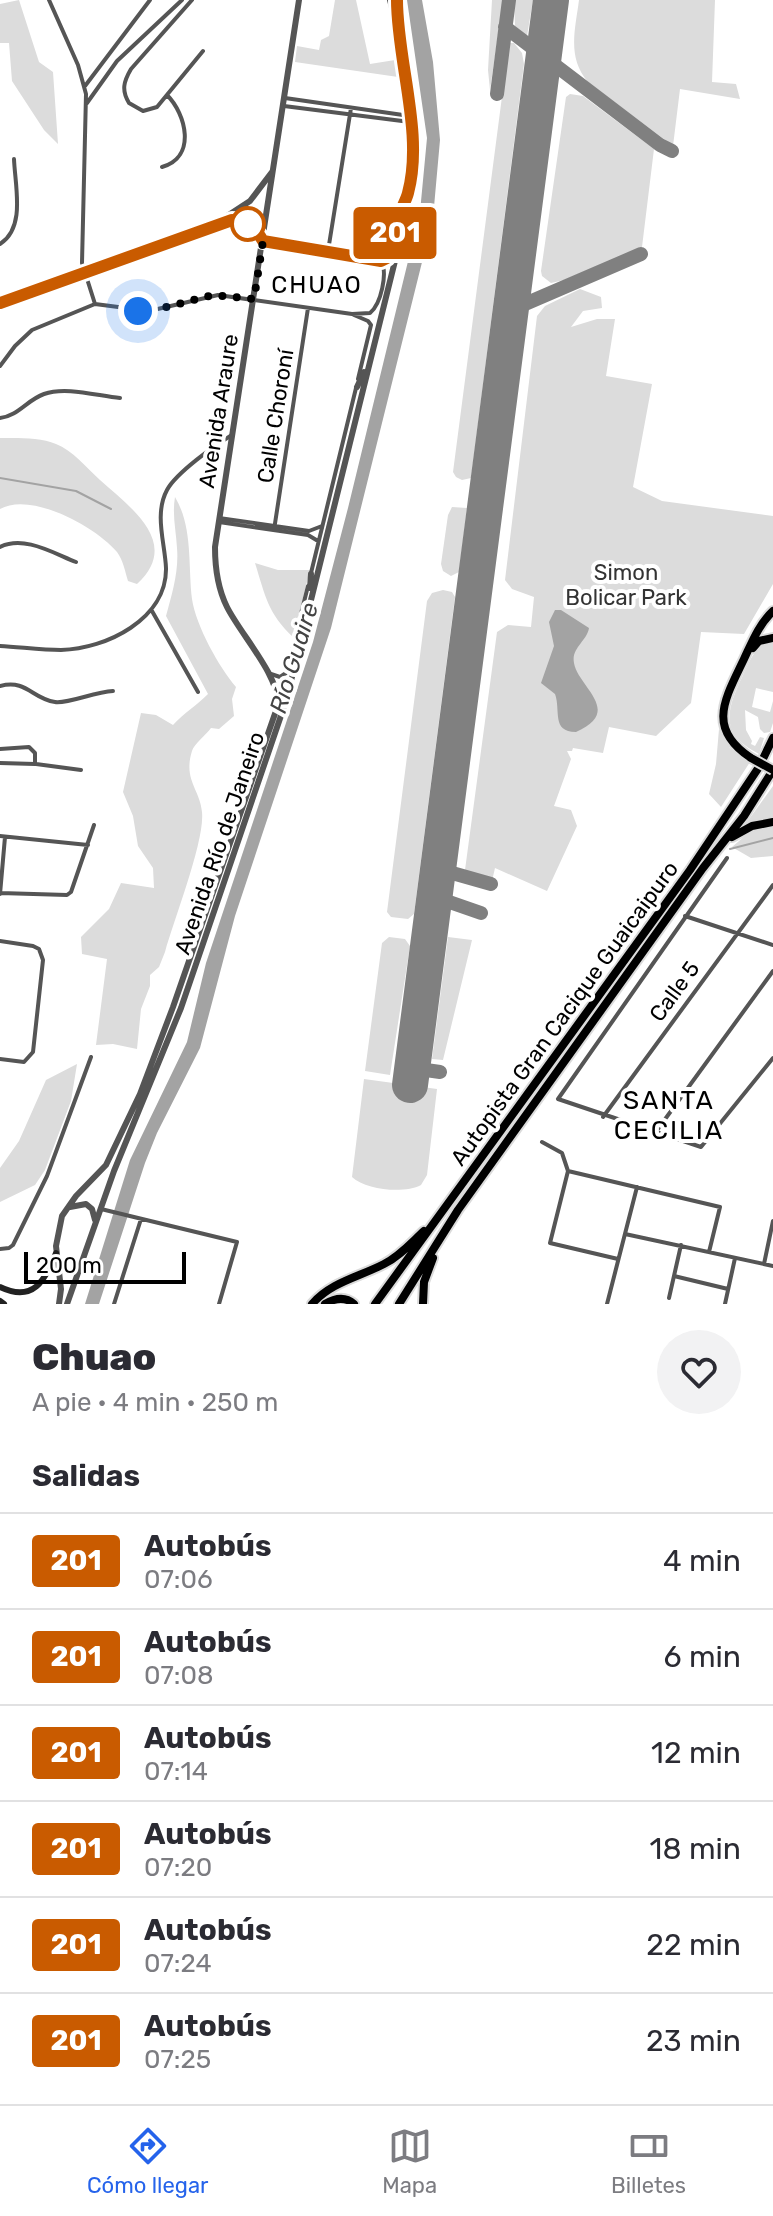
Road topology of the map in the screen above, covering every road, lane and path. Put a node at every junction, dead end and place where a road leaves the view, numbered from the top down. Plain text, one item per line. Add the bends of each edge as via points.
1 (49, 0) edge
2 (150, 0) edge
3 (182, 0) edge
4 (192, 0) edge
5 (299, 0) edge
6 (390, 0) edge
7 (397, 0) edge
8 (397, 23) junction
9 (203, 51) dead end
10 (85, 86) junction
11 (167, 95) junction
12 (284, 102) junction
13 (87, 103) junction
14 (350, 111) junction
15 (410, 119) junction
16 (14, 159) dead end
17 (275, 166) junction
18 (162, 167) dead end
19 (408, 194) junction
20 (263, 241) junction
21 (0, 244) edge
22 (328, 251) junction
23 (381, 261) junction
24 (85, 270) junction
25 (254, 299) junction
26 (0, 300) edge
27 (95, 304) junction
28 (308, 308) junction
29 (352, 314) junction
30 (369, 362) junction
31 (0, 366) edge
32 (357, 387) junction
33 (120, 398) dead end
34 (0, 418) edge
35 (233, 435) junction
36 (217, 448) junction
37 (230, 456) junction
38 (219, 520) junction
39 (322, 526) junction
40 (274, 528) junction
41 (318, 541) junction
42 (0, 547) edge
43 (76, 562) dead end
44 (311, 574) junction
45 (309, 608) junction
46 (152, 611) junction
47 (773, 611) edge
48 (773, 638) edge
49 (0, 646) edge
50 (268, 673) junction
51 (0, 686) edge
52 (113, 691) dead end
53 (198, 692) dead end
54 (773, 738) edge
55 (0, 749) edge
56 (752, 757) junction
57 (0, 763) edge
58 (35, 764) junction
59 (773, 768) edge
60 (81, 770) dead end
61 (773, 822) edge
62 (94, 825) dead end
63 (3, 836) edge
64 (725, 842) junction
65 (88, 845) junction
66 (727, 858) dead end
67 (773, 885) edge
68 (0, 893) edge
69 (685, 916) junction
70 (736, 932) junction
71 (0, 941) edge
72 (773, 945) edge
73 (773, 971) edge
74 (91, 1057) dead end
75 (773, 1058) edge
76 (0, 1059) edge
77 (603, 1117) junction
78 (655, 1133) junction
79 (542, 1142) dead end
80 (568, 1171) junction
81 (637, 1187) junction
82 (453, 1197) junction
83 (86, 1204) junction
84 (101, 1209) junction
85 (65, 1211) junction
86 (139, 1219) junction
87 (773, 1221) edge
88 (96, 1224) junction
89 (447, 1228) junction
90 (625, 1234) junction
91 (681, 1245) junction
92 (0, 1249) edge
93 (709, 1252) junction
94 (56, 1253) junction
95 (735, 1258) junction
96 (618, 1259) junction
97 (764, 1264) junction
98 (773, 1266) edge
99 (674, 1276) junction
100 (0, 1287) edge
101 (728, 1289) junction
102 (669, 1298) dead end
103 (59, 1304) edge
104 (67, 1304) edge
105 (114, 1304) edge
106 (219, 1304) edge
107 (312, 1304) edge
108 (325, 1304) edge
109 (354, 1304) edge
110 (375, 1304) edge
111 (399, 1304) edge
112 (423, 1304) edge
113 (607, 1304) edge
114 (725, 1304) edge

1 - 10 street
2 - 10 street
3 - 13 street via 117,61
4 - 11 street via 124,80 125,96 134,108 150,110
5 - 12 street, Avenida Araure
6 - 8 street, Avenida Río de Janeiro
7 - 8 street
8 - 15 street, Avenida Río de Janeiro
9 - 11 street
10 - 13 street
11 - 18 street via 181,112 186,132 181,152
12 - 14 street
12 - 17 street, Avenida Araure
13 - 24 street
14 - 15 street
14 - 22 street
15 - 19 street, Avenida Río de Janeiro
16 - 21 street via 17,221
17 - 20 street, Avenida Araure
17 - 24 street via 250,201 215,222
19 - 23 street, Avenida Río de Janeiro via 390,256
19 - 30 street, Avenida Río de Janeiro
20 - 22 street
20 - 24 street via 226,223
20 - 25 street, Avenida Araure
22 - 23 street
23 - 29 street via 385,272 376,308
24 - 26 street
24 - 27 street
25 - 27 street via 213,295 149,311
25 - 28 street
25 - 35 street, Avenida Araure
27 - 31 street via 32,330
28 - 29 street
28 - 40 street, Calle Choroní
29 - 32 street via 368,321 371,329
30 - 32 street
30 - 45 street, Avenida Río de Janeiro
32 - 39 street
33 - 34 street via 53,391
35 - 36 street
35 - 37 street, Avenida Araure
36 - 37 street
36 - 46 street via 185,470 167,491 161,516 165,584
37 - 38 street, Avenida Araure
38 - 40 street
38 - 50 street, Avenida Araure via 215,558 222,595
39 - 40 street via 309,531
39 - 41 street
40 - 41 street
41 - 44 street
42 - 43 street via 30,544
44 - 45 street
44 - 50 street via 286,673
45 - 84 street, Avenida Río de Janeiro via 286,701 194,972
46 - 49 street via 84,647
46 - 53 street
47 - 56 highway via 762,622 722,711 730,740
48 - 56 highway via 759,641 751,651 725,710 732,739
50 - 85 street, Avenida Río de Janeiro via 278,705 173,1007 112,1155
51 - 52 street via 20,685 61,702
54 - 82 highway, Autopista Gran Cacique Guaicaipuro via 690,870
55 - 58 street via 31,748
56 - 59 highway, bridge
57 - 58 street
58 - 60 street
59 - 64 highway, Autopista Gran Cacique Guaicaipuro
61 - 64 highway
62 - 65 street
63 - 65 street
63 - 68 street
64 - 89 highway, Autopista Gran Cacique Guaicaipuro
65 - 68 street via 71,892 64,897
66 - 69 street
67 - 70 street, Calle 5
69 - 70 street
69 - 77 street via 558,1099
70 - 72 street
70 - 77 street, Calle 5
71 - 76 street via 33,946 43,960 33,1052 24,1062
73 - 78 street
74 - 92 street via 47,1176 13,1245
75 - 78 street via 703,1146
77 - 78 street
79 - 80 street via 562,1153
80 - 81 street
80 - 96 street via 550,1243
81 - 90 street
81 - 93 street via 720,1207
82 - 107 highway via 401,1253 331,1287
82 - 110 highway, Autopista Gran Cacique Guaicaipuro
83 - 84 street
83 - 85 street
83 - 88 street
84 - 86 street
84 - 88 street, Avenida Río de Janeiro
85 - 94 street, Avenida Río de Janeiro
86 - 105 street
86 - 106 street via 237,1242
87 - 97 street
88 - 104 street, Avenida Río de Janeiro
89 - 111 highway, Autopista Gran Cacique Guaicaipuro
89 - 112 highway via 424,1282
90 - 91 street
90 - 96 street
91 - 93 street
91 - 99 street
93 - 95 street
94 - 100 main road via 36,1288 17,1294
94 - 103 street, Avenida Río de Janeiro
95 - 97 street
95 - 101 street
96 - 113 street
97 - 98 street
99 - 101 street
99 - 102 street
101 - 114 street
108 - 109 highway via 341,1299

